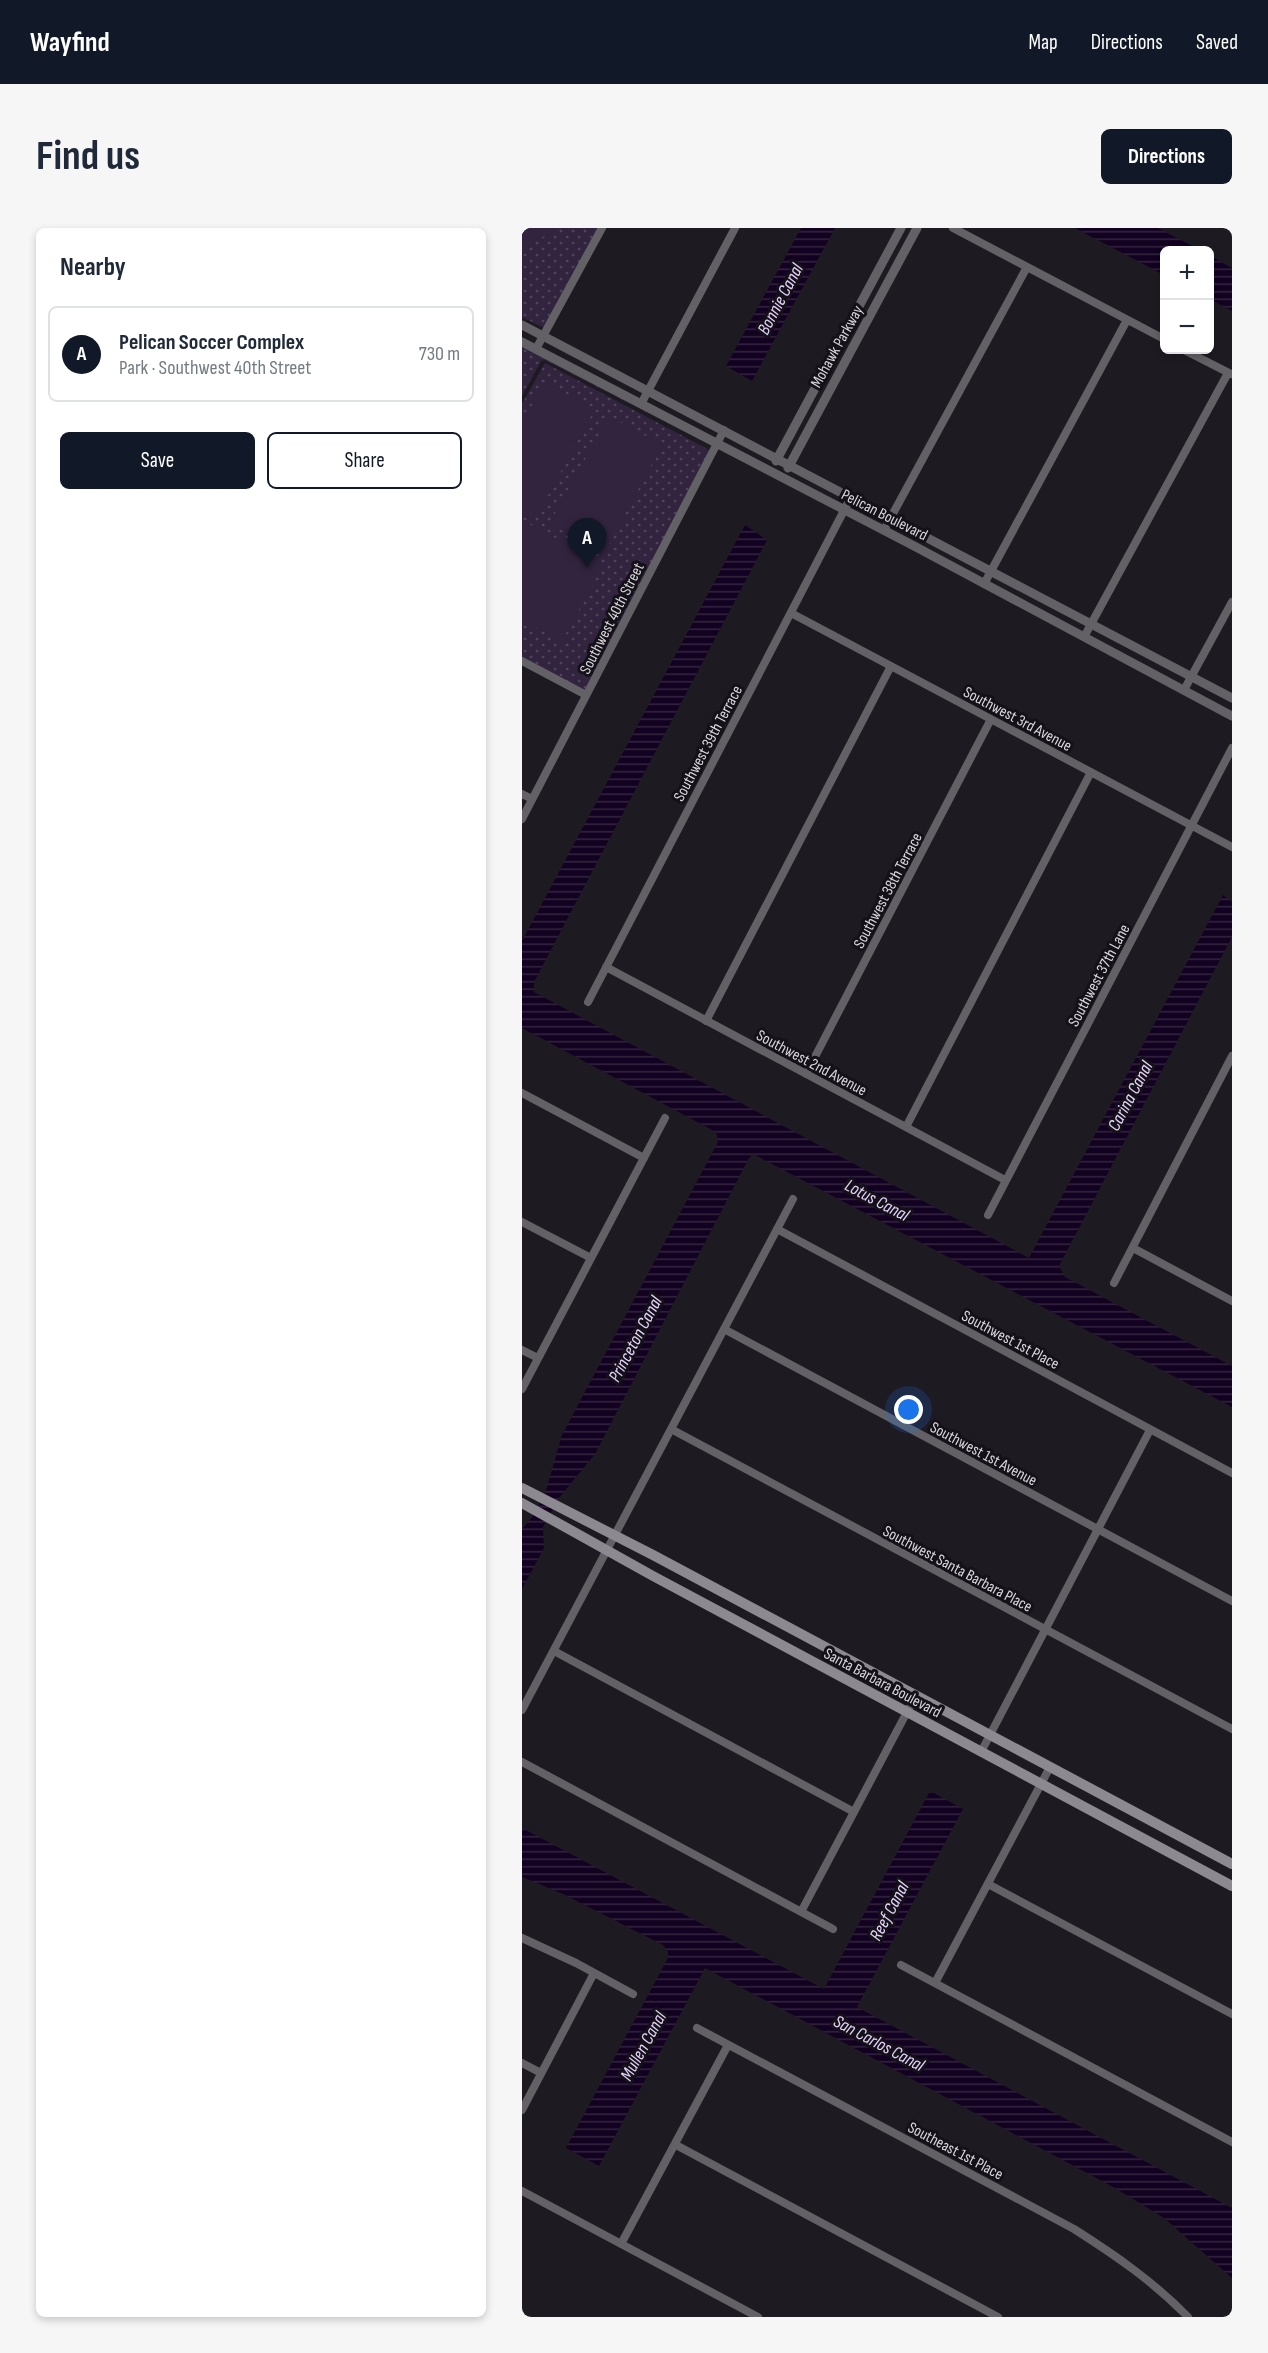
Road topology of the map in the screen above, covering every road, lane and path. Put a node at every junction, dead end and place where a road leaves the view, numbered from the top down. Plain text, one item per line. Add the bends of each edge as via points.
1 (602, 228) edge
2 (735, 228) edge
3 (901, 228) edge
4 (917, 228) edge
5 (953, 228) edge
6 (1027, 267) junction
7 (1127, 320) junction
8 (522, 325) edge
9 (543, 336) junction
10 (1160, 337) edge
11 (522, 342) edge
12 (536, 349) junction
13 (1192, 354) edge
14 (1230, 374) edge
15 (647, 390) junction
16 (641, 404) junction
17 (724, 430) junction
18 (717, 444) junction
19 (777, 458) junction
20 (789, 465) junction
21 (771, 471) junction
22 (783, 478) junction
23 (851, 497) junction
24 (845, 510) junction
25 (891, 519) junction
26 (884, 530) junction
27 (992, 571) junction
28 (984, 584) junction
29 (1232, 602) edge
30 (791, 613) junction
31 (1091, 624) junction
32 (1084, 637) junction
33 (522, 661) edge
34 (891, 666) junction
35 (1192, 677) junction
36 (1184, 690) junction
37 (586, 695) junction
38 (1232, 698) edge
39 (1232, 716) edge
40 (991, 719) junction
41 (1232, 747) edge
42 (1091, 772) junction
43 (522, 794) edge
44 (532, 799) junction
45 (522, 819) edge
46 (1192, 825) junction
47 (1232, 847) edge
48 (606, 967) junction
49 (588, 1002) dead end
50 (706, 1021) junction
51 (1232, 1056) edge
52 (806, 1074) junction
53 (522, 1093) edge
54 (665, 1118) dead end
55 (906, 1126) junction
56 (644, 1158) junction
57 (1005, 1180) junction
58 (793, 1200) dead end
59 (988, 1215) dead end
60 (522, 1222) edge
61 (777, 1229) junction
62 (1133, 1248) junction
63 (591, 1258) junction
64 (1114, 1283) dead end
65 (1232, 1301) edge
66 (724, 1329) junction
67 (522, 1350) edge
68 (538, 1358) junction
69 (522, 1389) edge
70 (671, 1429) junction
71 (1150, 1430) junction
72 (1232, 1473) edge
73 (522, 1488) edge
74 (526, 1505) edge
75 (1099, 1530) junction
76 (615, 1536) junction
77 (607, 1551) junction
78 (1232, 1601) edge
79 (775, 1620) junction
80 (1046, 1630) junction
81 (766, 1637) junction
82 (554, 1651) junction
83 (916, 1695) junction
84 (522, 1710) edge
85 (907, 1712) junction
86 (1232, 1729) edge
87 (990, 1735) junction
88 (981, 1752) junction
89 (522, 1762) edge
90 (1050, 1767) junction
91 (1041, 1784) junction
92 (854, 1812) junction
93 (1203, 1848) junction
94 (1232, 1864) edge
95 (1194, 1865) junction
96 (988, 1884) junction
97 (1232, 1886) edge
98 (801, 1912) junction
99 (833, 1929) dead end
100 (522, 1938) edge
101 (901, 1965) dead end
102 (594, 1973) junction
103 (934, 1983) junction
104 (633, 1994) dead end
105 (1232, 2014) edge
106 (697, 2028) dead end
107 (728, 2045) junction
108 (522, 2062) edge
109 (541, 2073) junction
110 (522, 2110) edge
111 (1232, 2142) edge
112 (676, 2145) junction
113 (522, 2191) edge
114 (621, 2244) junction
115 (758, 2317) edge
116 (998, 2317) edge
117 (1188, 2317) edge

1 - 9 street
2 - 15 street
3 - 19 street, Mohawk Parkway
4 - 20 street, Mohawk Parkway
5 - 6 street
6 - 7 street
6 - 25 street
7 - 10 street
7 - 27 street
8 - 9 street, Pelican Boulevard
9 - 12 street
9 - 15 street, Pelican Boulevard
11 - 12 street, Pelican Boulevard
12 - 16 street, Pelican Boulevard
13 - 14 street
14 - 31 street
15 - 16 street
15 - 17 street, Pelican Boulevard
16 - 18 street, Pelican Boulevard
17 - 18 street, Southwest 40th Street
17 - 19 street, Pelican Boulevard
18 - 21 street, Pelican Boulevard
18 - 37 street, Southwest 40th Street
19 - 20 street, Pelican Boulevard
19 - 21 street, Mohawk Parkway
20 - 22 street, Mohawk Parkway
20 - 23 street, Pelican Boulevard
21 - 22 street, Pelican Boulevard
22 - 24 street, Pelican Boulevard
23 - 24 street, Southwest 39th Terrace
23 - 25 street, Pelican Boulevard
24 - 26 street, Pelican Boulevard
24 - 30 street, Southwest 39th Terrace
25 - 26 street
25 - 27 street, Pelican Boulevard
26 - 28 street, Pelican Boulevard
27 - 28 street
27 - 31 street, Pelican Boulevard
28 - 32 street, Pelican Boulevard
29 - 35 street
30 - 34 street, Southwest 3rd Avenue
30 - 48 street, Southwest 39th Terrace
31 - 32 street
31 - 35 street, Pelican Boulevard
32 - 36 street, Pelican Boulevard
33 - 37 street
34 - 40 street, Southwest 3rd Avenue
34 - 50 street
35 - 36 street
35 - 38 street, Pelican Boulevard
36 - 39 street, Pelican Boulevard
37 - 44 street, Southwest 40th Street
40 - 42 street, Southwest 3rd Avenue
40 - 52 street, Southwest 38th Terrace
41 - 46 street, Southwest 37th Lane
42 - 46 street, Southwest 3rd Avenue
42 - 55 street
43 - 44 street
44 - 45 street, Southwest 40th Street
46 - 47 street, Southwest 3rd Avenue
46 - 57 street, Southwest 37th Lane
48 - 49 street, Southwest 39th Terrace
48 - 50 street, Southwest 2nd Avenue
50 - 52 street, Southwest 2nd Avenue
51 - 62 street
52 - 55 street, Southwest 2nd Avenue
53 - 56 street
54 - 56 street
55 - 57 street, Southwest 2nd Avenue
56 - 63 street
57 - 59 street, Southwest 37th Lane
58 - 61 street
60 - 63 street
61 - 66 street
61 - 71 street, Southwest 1st Place
62 - 64 street
62 - 65 street
63 - 68 street
66 - 70 street
66 - 75 street, Southwest 1st Avenue
67 - 68 street
68 - 69 street
70 - 76 street
70 - 80 street, Southwest Santa Barbara Place
71 - 72 street, Southwest 1st Place
71 - 75 street
73 - 76 main road, Santa Barbara Boulevard
74 - 77 main road, Santa Barbara Boulevard
75 - 78 street, Southwest 1st Avenue
75 - 80 street
76 - 77 street
76 - 79 main road, Santa Barbara Boulevard
77 - 81 main road, Santa Barbara Boulevard
77 - 82 street
79 - 81 main road
79 - 83 main road, Santa Barbara Boulevard
80 - 86 street, Southwest Santa Barbara Place
80 - 87 street
81 - 85 main road, Santa Barbara Boulevard
82 - 84 street
82 - 92 street
83 - 85 street
83 - 87 main road, Santa Barbara Boulevard
85 - 88 main road, Santa Barbara Boulevard
85 - 92 street
87 - 88 street
87 - 90 main road, Santa Barbara Boulevard
88 - 91 main road, Santa Barbara Boulevard
89 - 98 street
90 - 91 street
90 - 93 main road, Santa Barbara Boulevard
91 - 95 main road, Santa Barbara Boulevard
91 - 96 street
92 - 98 street
93 - 94 main road, Santa Barbara Boulevard
93 - 95 main road
95 - 97 main road, Santa Barbara Boulevard
96 - 103 street
96 - 105 street
98 - 99 street
100 - 102 street
101 - 103 street
102 - 104 street
102 - 109 street
103 - 111 street
106 - 107 street, Southeast 1st Place
107 - 112 street
107 - 117 street, Southeast 1st Place via 1074,2229 1132,2267
108 - 109 street
109 - 110 street
112 - 114 street
112 - 116 street
113 - 114 street
114 - 115 street

